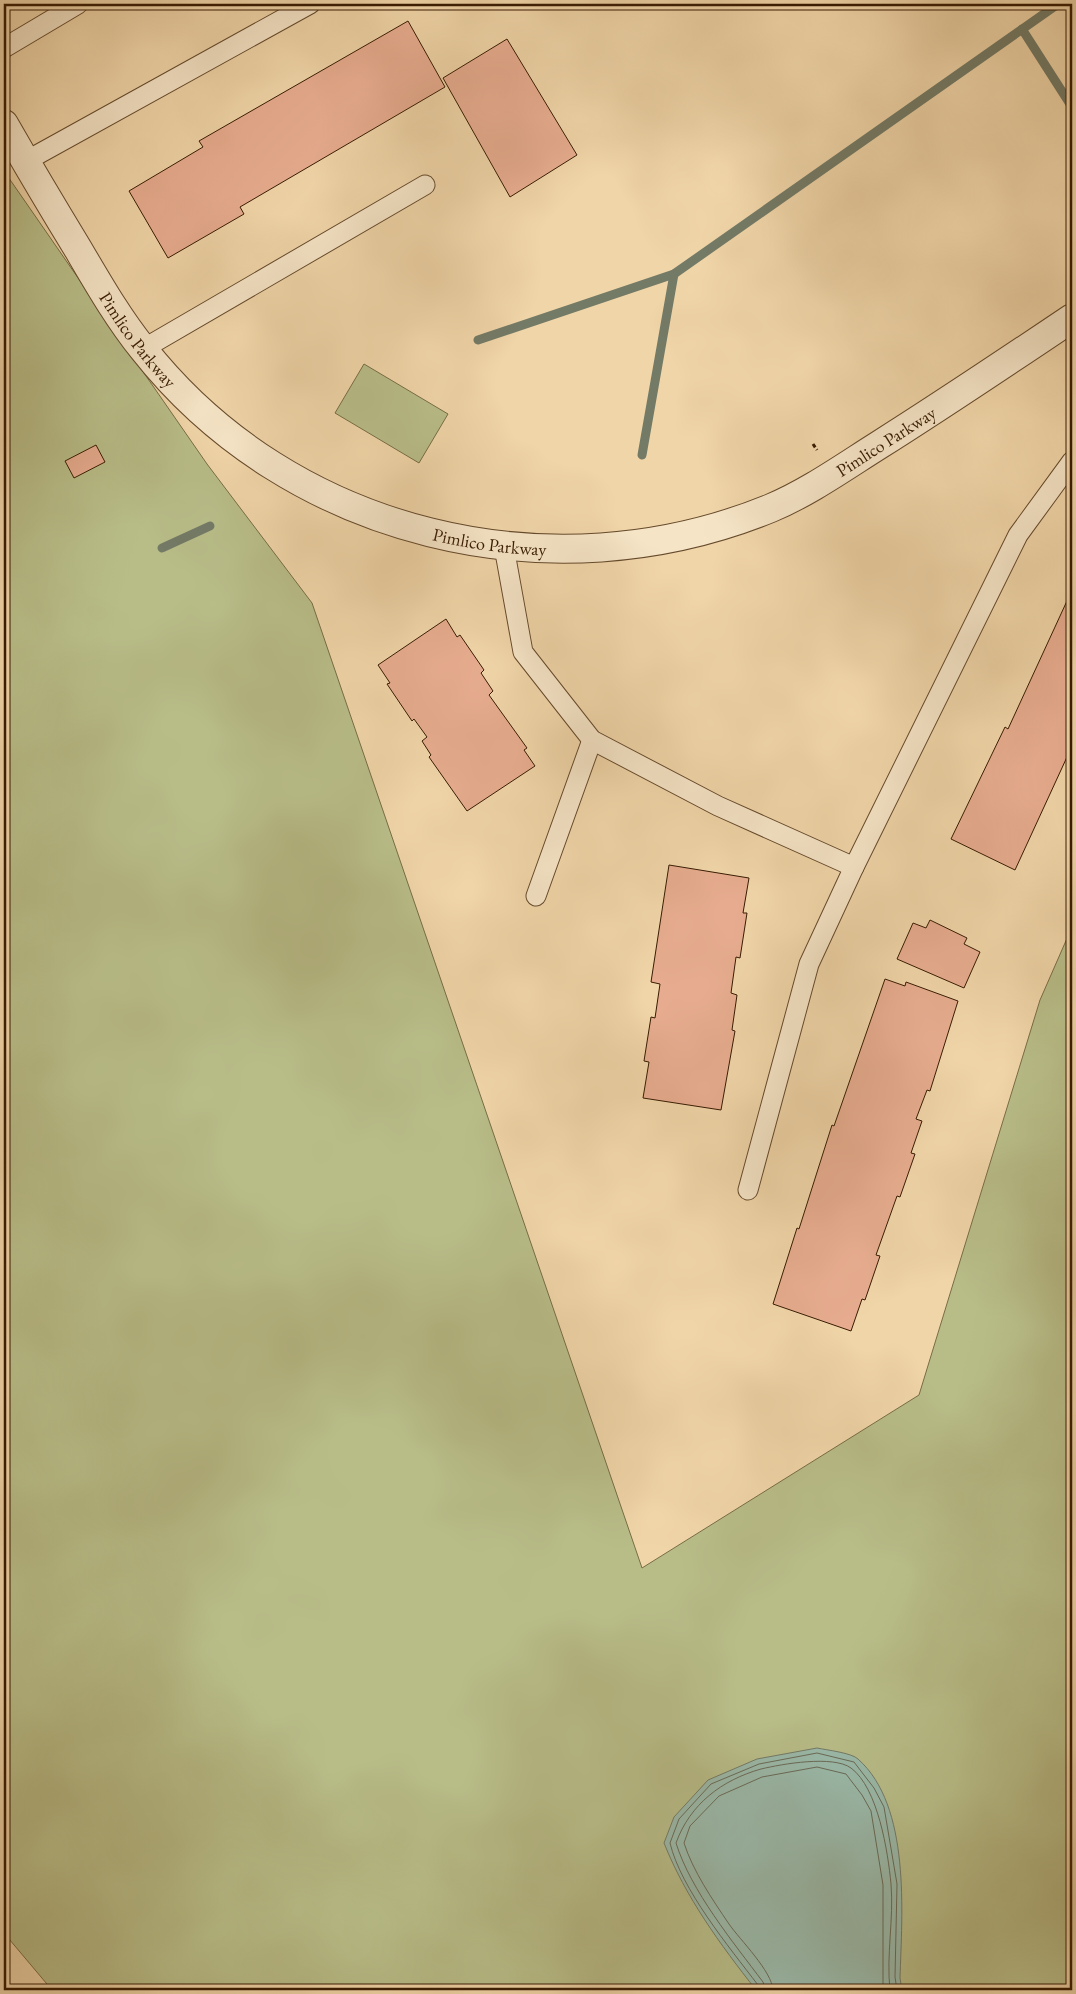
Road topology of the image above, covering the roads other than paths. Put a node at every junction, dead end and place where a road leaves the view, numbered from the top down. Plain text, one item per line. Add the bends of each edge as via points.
1 (78, 4) edge
2 (310, 4) edge
3 (4, 48) edge
4 (4, 124) edge
5 (26, 161) junction
6 (425, 185) dead end
7 (1072, 318) edge
8 (143, 349) junction
9 (1072, 461) edge
10 (504, 547) junction
11 (592, 740) junction
12 (854, 867) junction
13 (536, 896) dead end
14 (748, 1190) dead end

1 - 3 lane
2 - 5 lane
4 - 5 street, Pimlico Parkway
5 - 8 street, Pimlico Parkway via 105,294
6 - 8 lane
7 - 10 street, Pimlico Parkway via 800,495 770,508 694,533 634,545 578,549
8 - 10 street, Pimlico Parkway via 177,388 211,419 290,476 355,508 406,528 464,542
9 - 12 lane via 1018,535
10 - 11 lane via 523,652
11 - 12 lane via 718,806
11 - 13 lane
12 - 14 lane via 810,964

